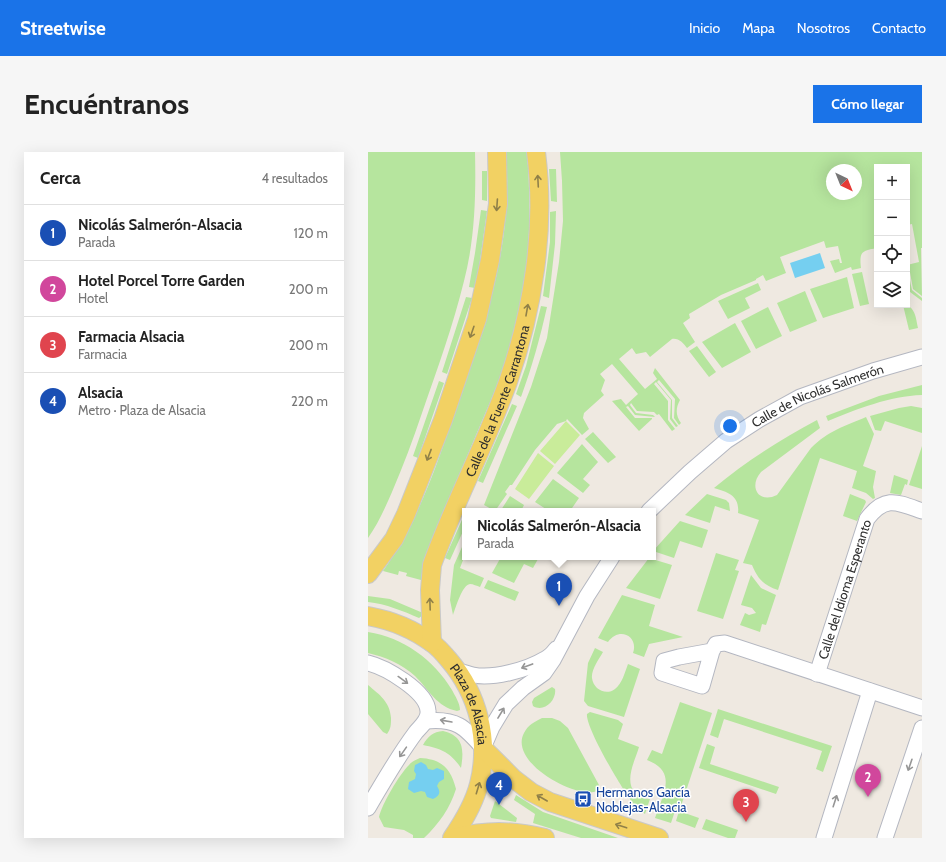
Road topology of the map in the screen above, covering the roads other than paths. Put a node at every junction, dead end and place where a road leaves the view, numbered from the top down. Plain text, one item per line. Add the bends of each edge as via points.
1 (497, 152) edge
2 (536, 152) edge
3 (922, 357) edge
4 (652, 508) edge
5 (922, 511) edge
6 (610, 560) edge
7 (368, 574) edge
8 (368, 616) edge
9 (432, 643) junction
10 (560, 646) junction
11 (712, 651) dead end
12 (368, 663) edge
13 (458, 671) junction
14 (817, 674) junction
15 (870, 691) junction
16 (922, 708) edge
17 (426, 721) junction
18 (922, 728) edge
19 (484, 748) junction
20 (368, 808) edge
21 (452, 838) edge
22 (545, 838) edge
23 (659, 838) edge
24 (824, 838) edge
25 (885, 838) edge

1 -> 7 main road via 498,204 490,260 477,318 406,514 394,539
9 -> 2 main road, Calle de la Fuente Carrantona via 432,565 508,382 525,324 536,260 539,197
3 - 4 street, Calle de Nicolás Salmerón via 800,397 766,415 726,441
5 - 14 street, Calle del Idioma Esperanto via 900,503 888,502 879,506 866,519
6 - 10 street
8 - 9 main road, Plaza de Alsacia via 407,628
9 - 13 main road, Plaza de Alsacia
10 -> 13 street via 545,659 510,672 484,676
19 -> 10 street via 503,708 523,688 544,673
11 - 14 street, Calle del Idioma Esperanto via 716,644 724,643
12 -> 17 street via 400,677 413,688 426,705
13 - 19 main road, Plaza de Alsacia via 472,694 480,720
14 - 15 street, Calle del Idioma Esperanto
15 - 16 street, Calle del Idioma Esperanto
24 -> 15 street
19 -> 17 street via 458,724 438,720
17 -> 20 street via 390,770
18 -> 25 street
21 -> 19 main road, Plaza de Alsacia via 472,805 479,785
23 -> 19 main road via 550,802 514,779
21 - 22 main road via 498,831

